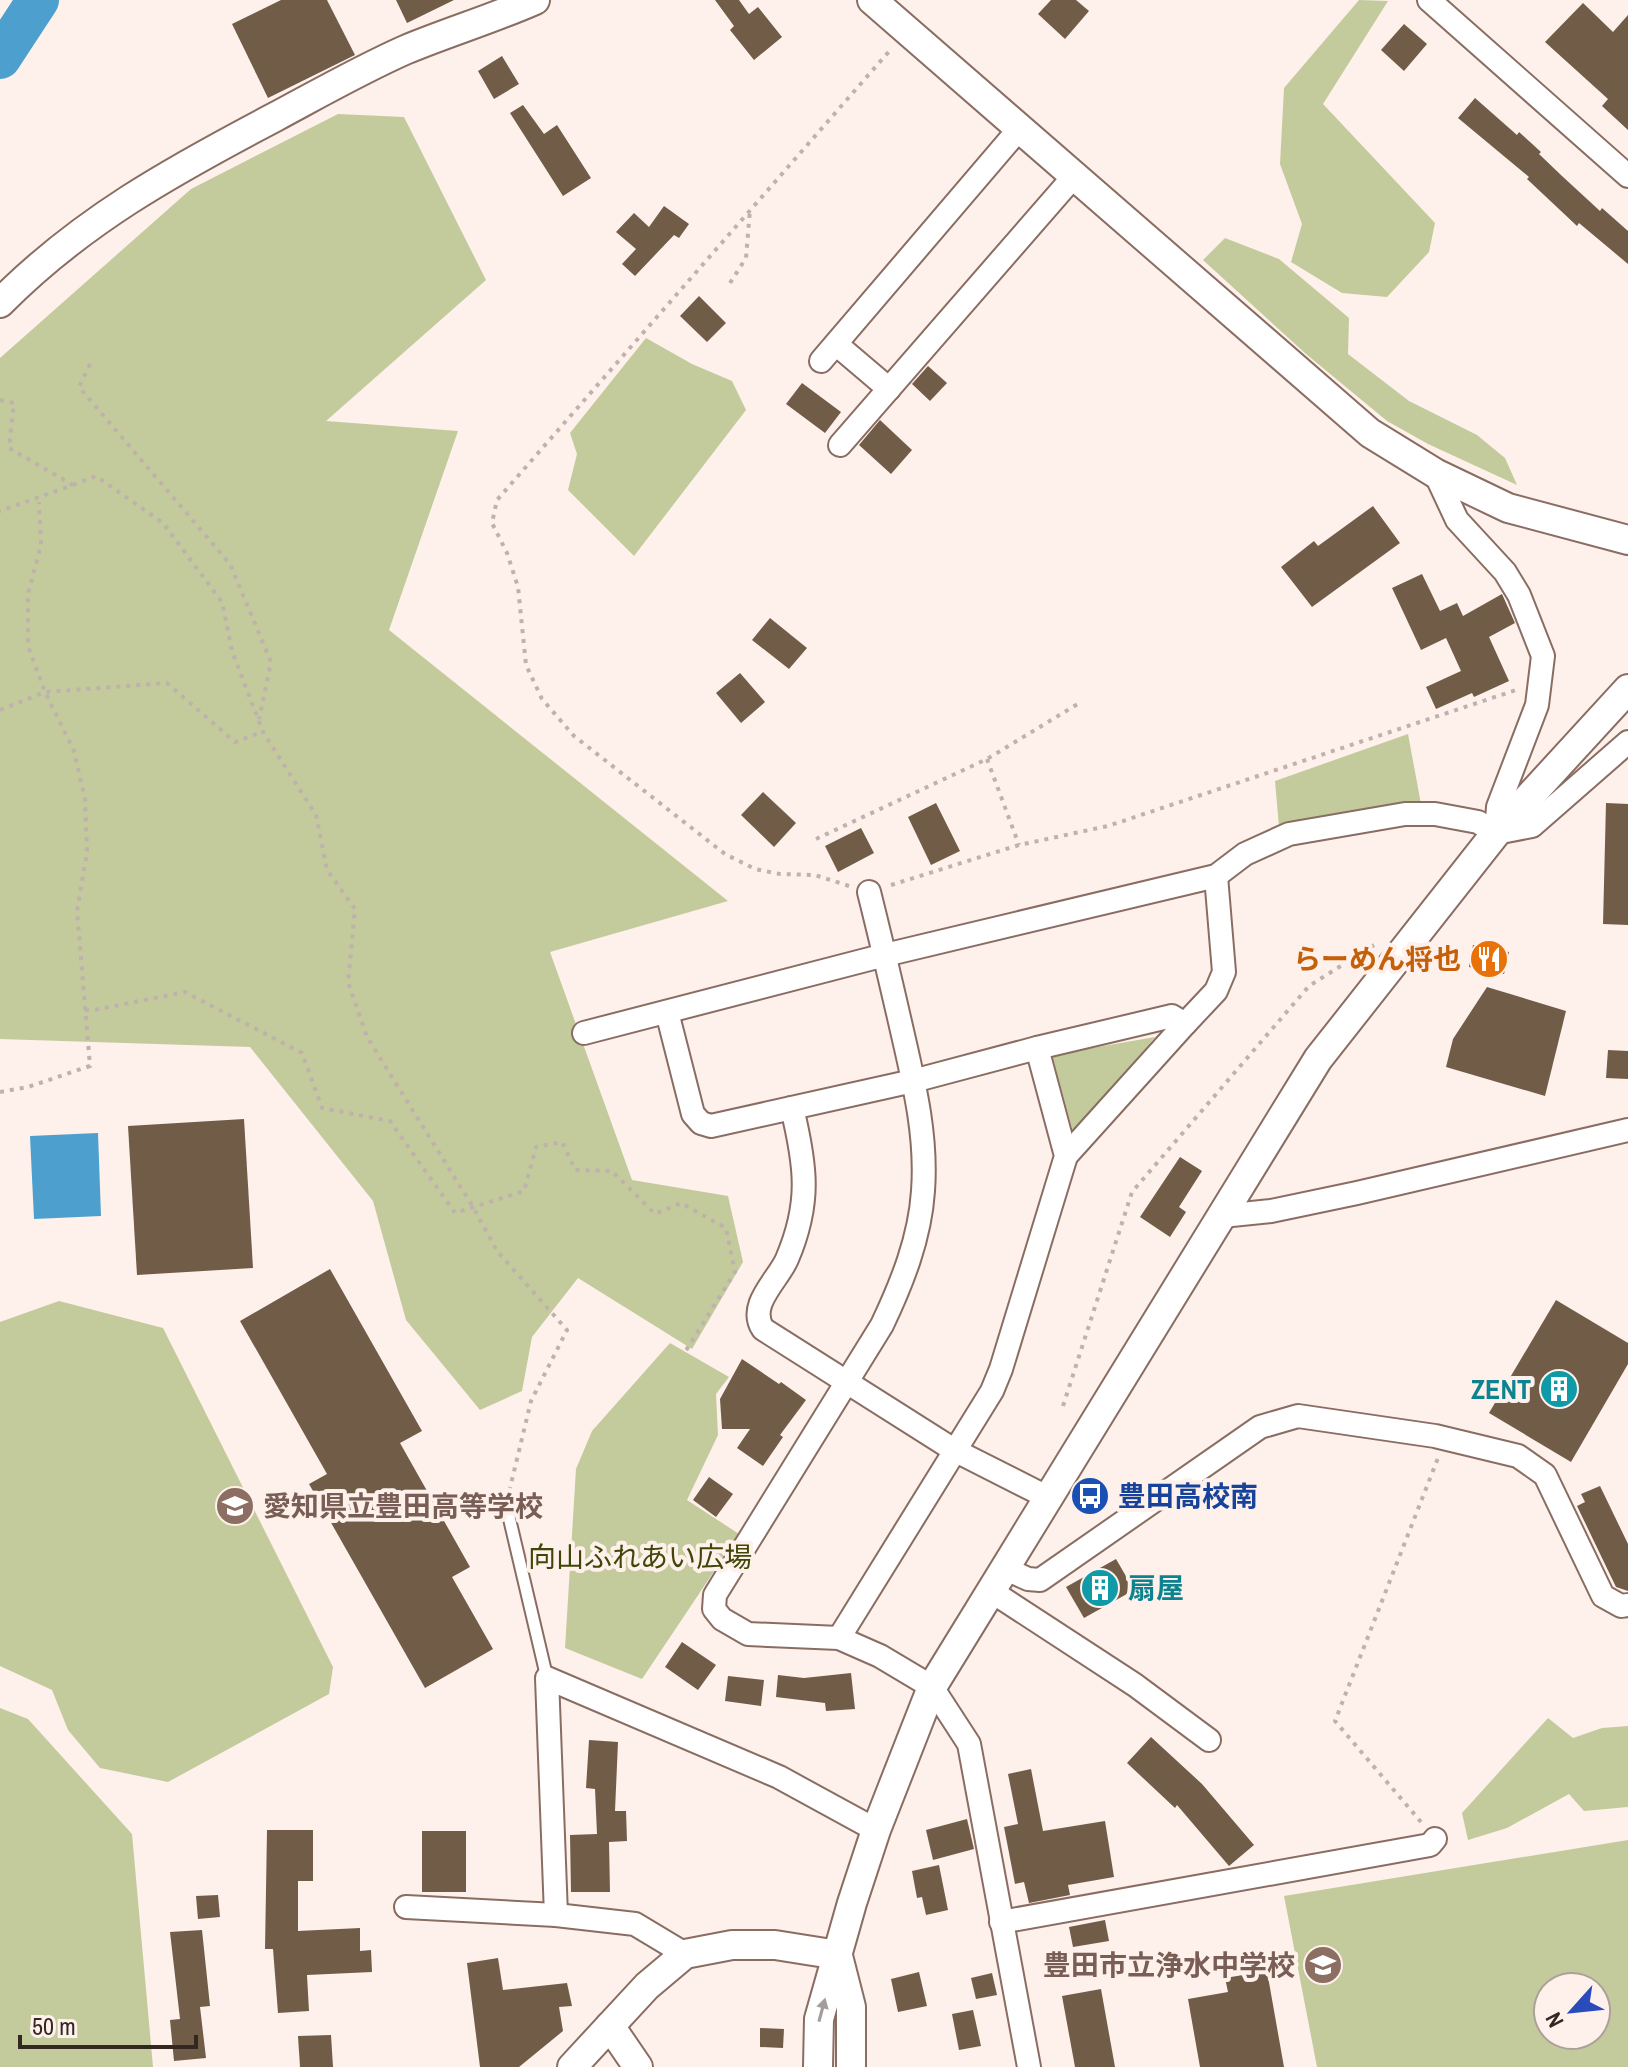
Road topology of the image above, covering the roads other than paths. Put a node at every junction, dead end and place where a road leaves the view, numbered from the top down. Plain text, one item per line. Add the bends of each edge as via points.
1 (535, 0) edge
2 (872, 0) edge
3 (1429, 0) edge
4 (1020, 128) junction
5 (1075, 175) junction
6 (1628, 176) edge
7 (0, 303) edge
8 (889, 389) junction
9 (840, 445) dead end
10 (1435, 473) junction
11 (1628, 540) edge
12 (1628, 689) edge
13 (1628, 742) edge
14 (1496, 833) junction
15 (1216, 876) junction
16 (869, 892) road end
17 (885, 955) junction
18 (667, 1012) junction
19 (1185, 1024) junction
20 (584, 1033) dead end
21 (1037, 1048) junction
22 (913, 1081) junction
23 (792, 1108) junction
24 (1628, 1130) edge
25 (1066, 1156) junction
26 (1222, 1216) junction
27 (847, 1383) junction
28 (954, 1450) junction
29 (1047, 1497) junction
30 (506, 1504) road end
31 (998, 1580) junction
32 (1628, 1605) edge
33 (839, 1638) junction
34 (547, 1678) junction
35 (932, 1687) junction
36 (1209, 1740) dead end
37 (876, 1830) junction
38 (1435, 1839) road end
39 (406, 1907) dead end
40 (556, 1915) junction
41 (1001, 1922) junction
42 (685, 1954) junction
43 (838, 1955) junction
44 (610, 2026) junction
45 (572, 2067) edge
46 (638, 2067) edge
47 (818, 2067) edge
48 (851, 2067) edge
49 (1029, 2067) edge

1 - 7 street via 372,65 246,132 114,207 57,249
2 - 4 street
3 - 6 street
4 - 5 street
4 - 8 street via 829,352
5 - 8 street
5 - 10 street via 1370,433
8 - 9 street
10 - 11 street via 1508,508
10 - 14 street via 1457,520 1519,595 1543,656 1537,705 1498,807
12 - 14 street
13 - 14 street via 1532,826
14 - 15 street via 1478,822 1405,814 1289,834 1245,854
14 - 26 street via 1318,1059
15 - 17 street
15 - 19 street via 1224,972 1216,991
16 - 17 street
17 - 18 street
17 - 22 street
18 - 20 street
18 - 23 street via 697,1120 716,1126
19 - 21 street via 1172,1016
19 - 25 street
21 - 22 street
21 - 25 street
22 - 23 street
22 - 27 street via 924,1159 912,1249 894,1299
23 - 27 street via 805,1164 803,1206 786,1262 758,1306 758,1318 763,1329
24 - 26 street via 1357,1193
25 - 28 street via 1001,1369
26 - 29 street
27 - 28 street
27 - 33 street via 714,1601 722,1619 748,1634
28 - 29 street
28 - 33 street
29 - 31 street
30 - 34 lane
31 - 32 street via 1040,1580 1260,1427 1298,1416 1435,1436 1518,1456 1545,1475 1603,1596
31 - 35 street
31 - 36 street
33 - 35 street
34 - 37 street via 779,1777
34 - 40 street
35 - 37 street
35 - 41 street via 969,1744
37 - 43 street
38 - 41 street via 1430,1845
39 - 40 street
40 - 42 street via 635,1924
41 - 49 street
42 - 43 street via 732,1945 775,1945
42 - 44 street
47 -> 43 street via 819,2019
43 - 48 street via 851,2007
44 - 45 street
44 - 46 street

